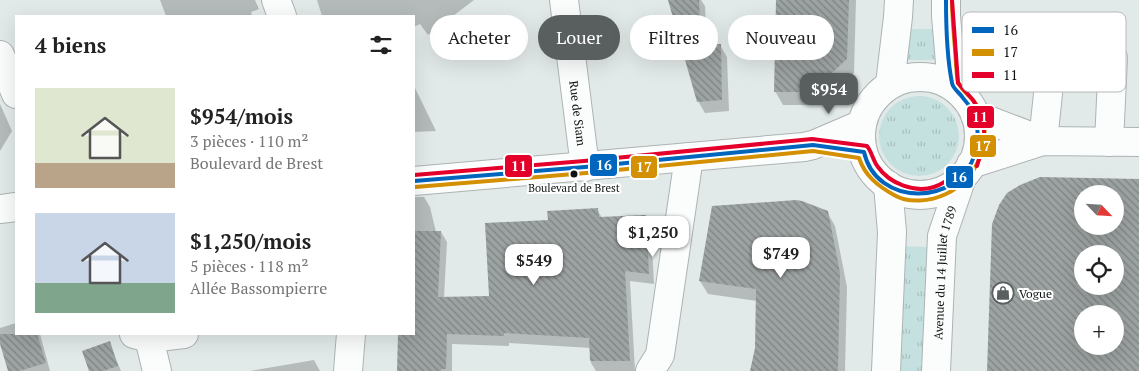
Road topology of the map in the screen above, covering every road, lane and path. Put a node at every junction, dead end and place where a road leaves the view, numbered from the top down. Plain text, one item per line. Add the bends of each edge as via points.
1 (276, 0) edge
2 (564, 0) edge
3 (898, 8) edge
4 (946, 8) edge
5 (282, 15) edge
6 (0, 56) edge
7 (890, 84) junction
8 (952, 86) junction
9 (15, 92) edge
10 (1048, 92) edge
11 (1112, 92) edge
12 (975, 115) junction
13 (862, 124) junction
14 (1043, 141) junction
15 (1109, 142) junction
16 (1139, 142) edge
17 (813, 145) junction
18 (864, 152) junction
19 (689, 156) junction
20 (584, 167) junction
21 (967, 170) junction
22 (415, 181) edge
23 (888, 185) junction
24 (15, 207) edge
25 (0, 208) edge
26 (162, 335) edge
27 (351, 335) edge
28 (141, 336) edge
29 (157, 371) edge
30 (348, 371) edge
31 (650, 371) edge
32 (886, 371) edge
33 (936, 371) edge

1 - 5 main road
2 - 20 main road, Rue de Siam
3 - 7 main road
4 - 8 main road
6 - 9 main road
7 - 8 main road via 921,77
7 - 13 main road via 877,95
8 - 12 main road via 966,99
10 - 14 main road
11 - 15 main road
12 - 14 main road
12 - 21 main road via 977,149
13 - 17 main road
13 - 18 main road
14 - 15 main road
14 - 21 main road
15 - 16 main road
17 - 18 main road
17 - 19 main road
18 - 23 main road via 874,174
19 - 20 main road
19 - 31 main road via 660,355
20 - 22 main road
21 - 23 main road via 950,186 934,193 918,195
21 - 33 main road, Avenue du 14 Juillet 1789 via 942,236
23 - 32 main road via 892,232
24 - 25 main road
26 - 28 main road
27 - 30 main road
28 - 29 main road

